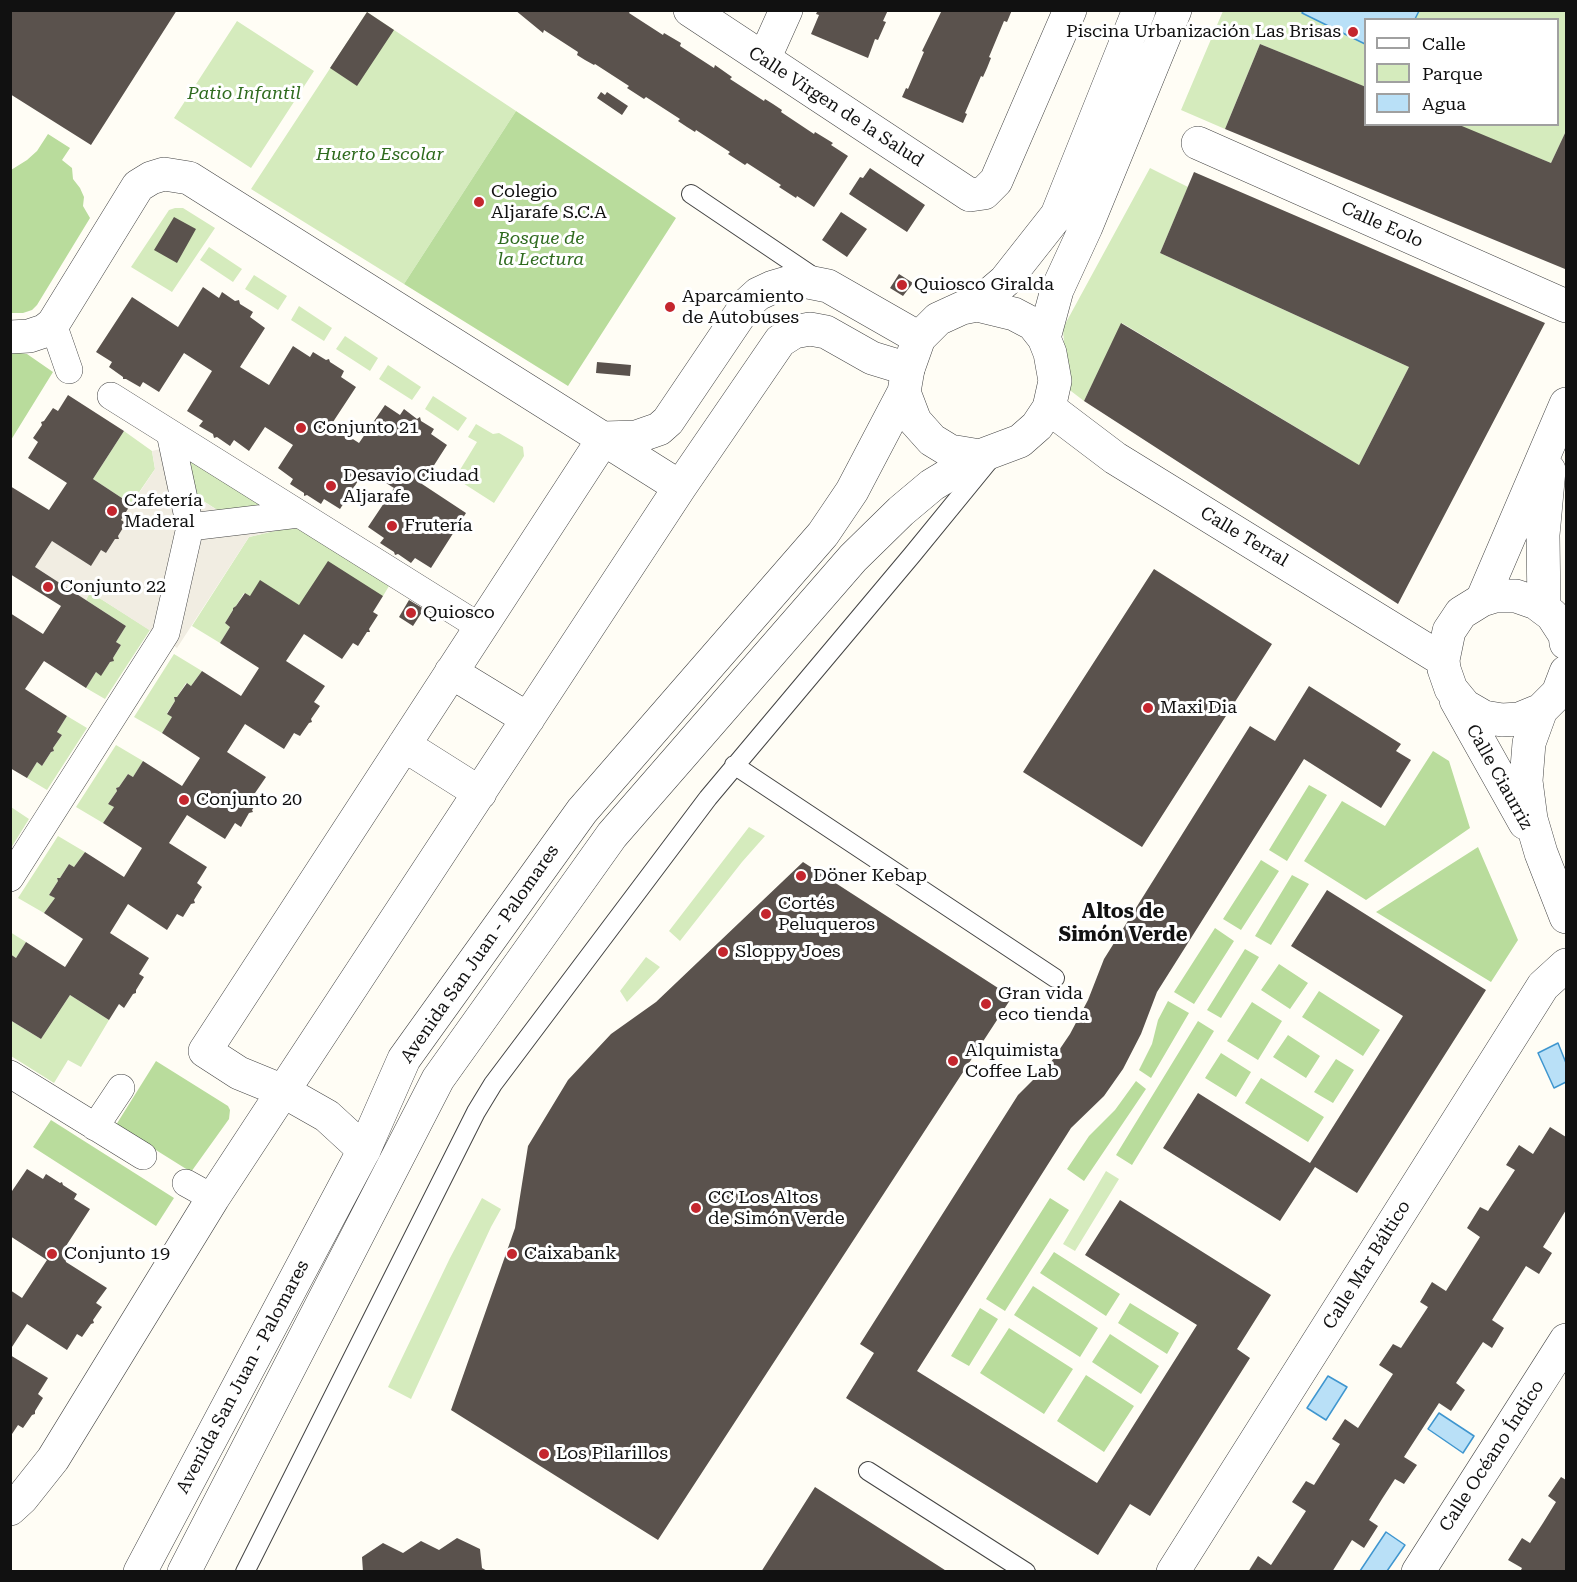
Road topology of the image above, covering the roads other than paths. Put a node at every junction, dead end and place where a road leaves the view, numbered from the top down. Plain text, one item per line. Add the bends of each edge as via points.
1 (690, 10) edge
2 (786, 10) edge
3 (1070, 10) edge
4 (1139, 10) edge
5 (1175, 10) edge
6 (764, 59) junction
7 (1198, 143) dead end
8 (691, 194) dead end
9 (828, 286) junction
10 (977, 305) junction
11 (1566, 306) edge
12 (53, 324) junction
13 (10, 337) edge
14 (1044, 338) junction
15 (919, 339) junction
16 (69, 370) dead end
17 (906, 380) junction
18 (111, 396) dead end
19 (1049, 408) junction
20 (1561, 417) edge
21 (170, 433) junction
22 (604, 438) junction
23 (988, 453) junction
24 (680, 487) junction
25 (299, 514) junction
26 (190, 528) junction
27 (1482, 600) junction
28 (1557, 622) edge
29 (480, 627) junction
30 (451, 672) junction
31 (1566, 672) edge
32 (1447, 674) junction
33 (1552, 702) edge
34 (528, 719) junction
35 (404, 745) junction
36 (734, 765) junction
37 (480, 793) junction
38 (1545, 865) junction
39 (10, 878) edge
40 (1566, 917) edge
41 (1566, 965) edge
42 (1055, 978) dead end
43 (10, 1074) edge
44 (121, 1088) dead end
45 (283, 1091) junction
46 (95, 1127) junction
47 (364, 1150) junction
48 (142, 1156) dead end
49 (1566, 1340) edge
50 (868, 1471) dead end
51 (10, 1509) edge
52 (140, 1572) edge
53 (184, 1572) edge
54 (245, 1572) edge
55 (1026, 1572) edge
56 (1173, 1572) edge
57 (1418, 1572) edge

1 - 6 street, Calle Virgen de la Salud
2 - 6 street
3 - 6 street, Calle Virgen de la Salud via 996,181 984,193 970,195
4 - 10 street via 1058,215 1005,281
5 - 14 street via 1057,290
7 - 11 street, Calle Eolo
8 - 9 lane
9 - 15 street
9 - 22 street via 790,282 758,294 747,304 668,421 659,429 636,437
10 - 14 street via 1014,314 1034,324
10 - 15 street via 938,319
12 - 13 street via 29,336
12 - 16 street
12 - 22 street via 138,186 164,174 177,175 189,178
14 - 19 street via 1055,381
15 - 17 street
17 - 23 street via 915,421 932,440 950,452
17 - 24 street via 826,332 794,332 780,341
17 - 47 street, Avenida San Juan - Palomares via 852,491 823,534 582,811 404,1059
18 - 21 street
19 - 23 street via 1020,441
19 - 32 street, Calle Terral via 1114,458
20 - 27 street
20 - 28 street via 1546,487 1543,535
21 - 25 street
21 - 26 street
22 - 24 street
22 - 29 street
23 - 36 lane
23 - 53 street, Avenida San Juan - Palomares via 932,486 853,558 612,835 438,1079
24 - 34 street
25 - 26 street
25 - 29 street
26 - 39 street via 166,633
27 - 28 street via 1516,596 1536,603
27 - 32 street via 1461,613 1449,631
29 - 30 street
30 - 34 street
30 - 35 street
31 - 33 street, Calle Ciaurriz
32 - 33 street, Calle Terral via 1465,706 1484,717 1519,719
32 - 38 street, Calle Ciaurriz
33 - 38 street, Calle Ciaurriz via 1529,743 1526,781
34 - 37 street
35 - 37 street
35 - 45 street via 205,1051 239,1073
36 - 42 lane
36 - 54 lane via 493,1084 476,1112
37 - 45 street
38 - 40 street, Calle Ciaurriz
41 - 56 street, Calle Mar Báltico via 1543,986
43 - 46 street
44 - 46 street
45 - 47 street via 327,1116
45 - 51 street via 199,1190 53,1459
46 - 48 street
47 - 52 street, Avenida San Juan - Palomares
49 - 57 street, Calle Océano Índico
50 - 55 lane

